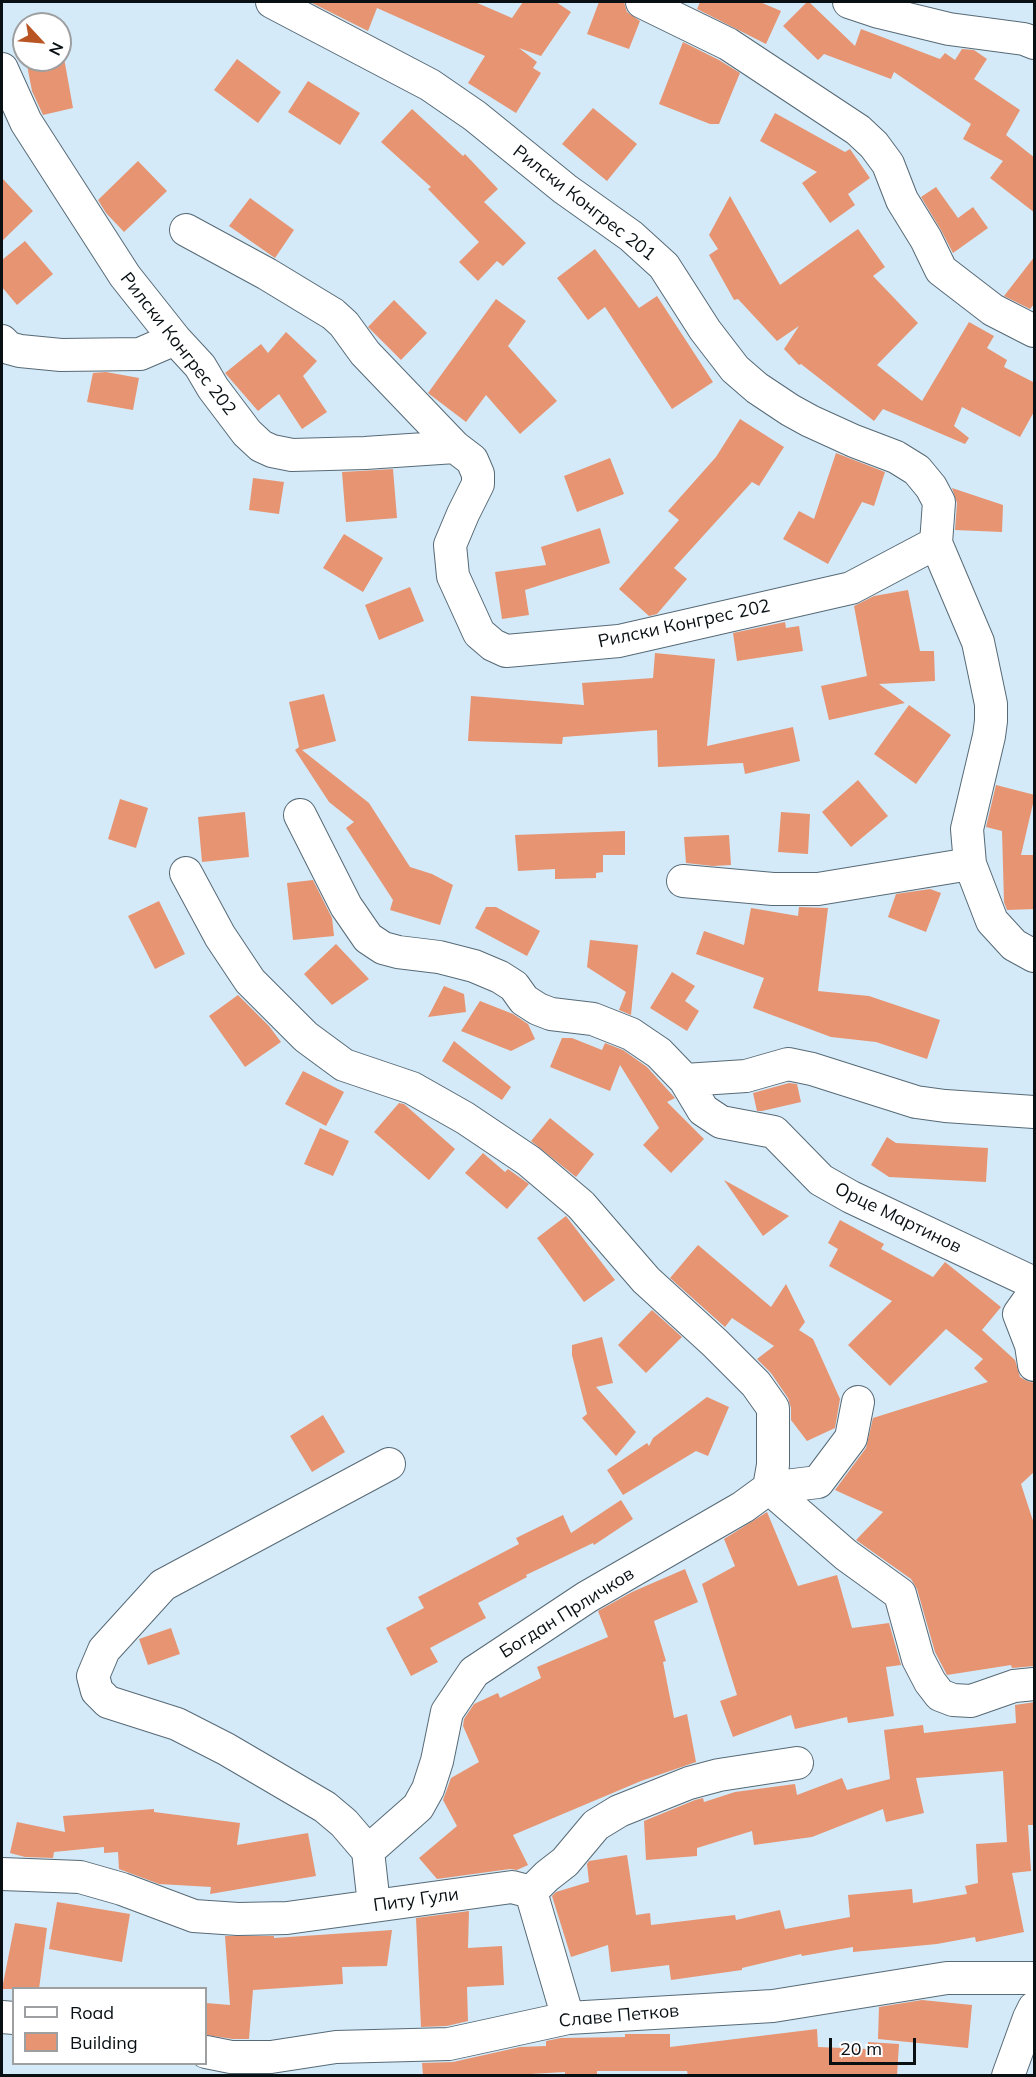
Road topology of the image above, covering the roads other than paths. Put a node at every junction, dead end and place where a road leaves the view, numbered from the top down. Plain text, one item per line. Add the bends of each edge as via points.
1 (272, 2) edge
2 (642, 2) edge
3 (849, 2) edge
4 (1035, 43) edge
5 (2, 69) edge
6 (186, 230) dead end
7 (1035, 331) edge
8 (175, 339) junction
9 (2, 340) edge
10 (455, 447) junction
11 (936, 543) junction
12 (300, 815) dead end
13 (970, 864) junction
14 (186, 873) dead end
15 (684, 881) dead end
16 (1035, 956) edge
17 (685, 1080) junction
18 (1035, 1112) edge
19 (1035, 1282) edge
20 (1035, 1293) edge
21 (1035, 1365) edge
22 (858, 1402) dead end
23 (389, 1464) dead end
24 (769, 1488) junction
25 (1035, 1684) edge
26 (797, 1763) dead end
27 (368, 1851) junction
28 (2, 1874) edge
29 (531, 1892) junction
30 (374, 1905) junction
31 (1035, 1978) edge
32 (1035, 2008) edge
33 (568, 2018) junction
34 (207, 2052) edge
35 (271, 2057) junction
36 (300, 2076) edge
37 (1008, 2076) edge

1 - 11 street, Рилски Конгрес 201 via 430,85 631,236 664,266 711,338 735,369 757,388 810,421 896,457 917,470 939,502
2 - 7 street via 728,44 858,130 888,164 902,200 941,270 993,310
3 - 4 street via 950,29
5 - 8 street, Рилски Конгрес 202 via 26,122 45,152 125,276
6 - 10 street, Рилски Конгрес 202 via 333,314
8 - 9 street via 140,354 61,355 9,348
8 - 10 street, Рилски Конгрес 202 via 200,366 247,433 272,451 292,455
10 - 11 street, Рилски Конгрес 202 via 472,460 478,484 450,545 453,576 479,633 506,651 619,641 851,588
11 - 13 street via 978,642 991,704 992,721 967,829
12 - 17 street, Орце Мартинов via 346,906 368,938 398,952 474,966 500,977 514,986 524,1000 551,1014 614,1026 647,1044
13 - 15 street via 818,890
13 - 16 street via 992,921 1014,945
14 - 24 street via 250,981 306,1037 344,1065 412,1088 529,1161 581,1205 646,1280 756,1384 773,1408
17 - 18 street via 746,1076 788,1064 916,1102
17 - 19 street, Орце Мартинов via 703,1110 721,1122 774,1132 821,1180
20 - 21 street via 1019,1314
22 - 24 street, Богдан Прличков via 851,1438 818,1482
23 - 27 street via 163,1585 104,1650 93,1676 98,1691 108,1702 177,1725 226,1749 324,1807
24 - 25 street via 846,1555 900,1594 918,1659 940,1695 953,1701 971,1701 1014,1686
24 - 27 street, Богдан Прличков via 587,1597 474,1672 447,1712 437,1761 418,1807
26 - 29 street via 689,1783 619,1811 596,1825 565,1862
27 - 30 street
28 - 30 street, Питу Гули via 80,1877 194,1917 286,1918
29 - 30 street, Питу Гули via 512,1887
29 - 33 street
31 - 33 street, Славе Петков via 947,1978 773,2006
32 - 37 street
33 - 35 street, Славе Петков via 449,2044 336,2047
34 - 35 street, Славе Петков
35 - 36 street

